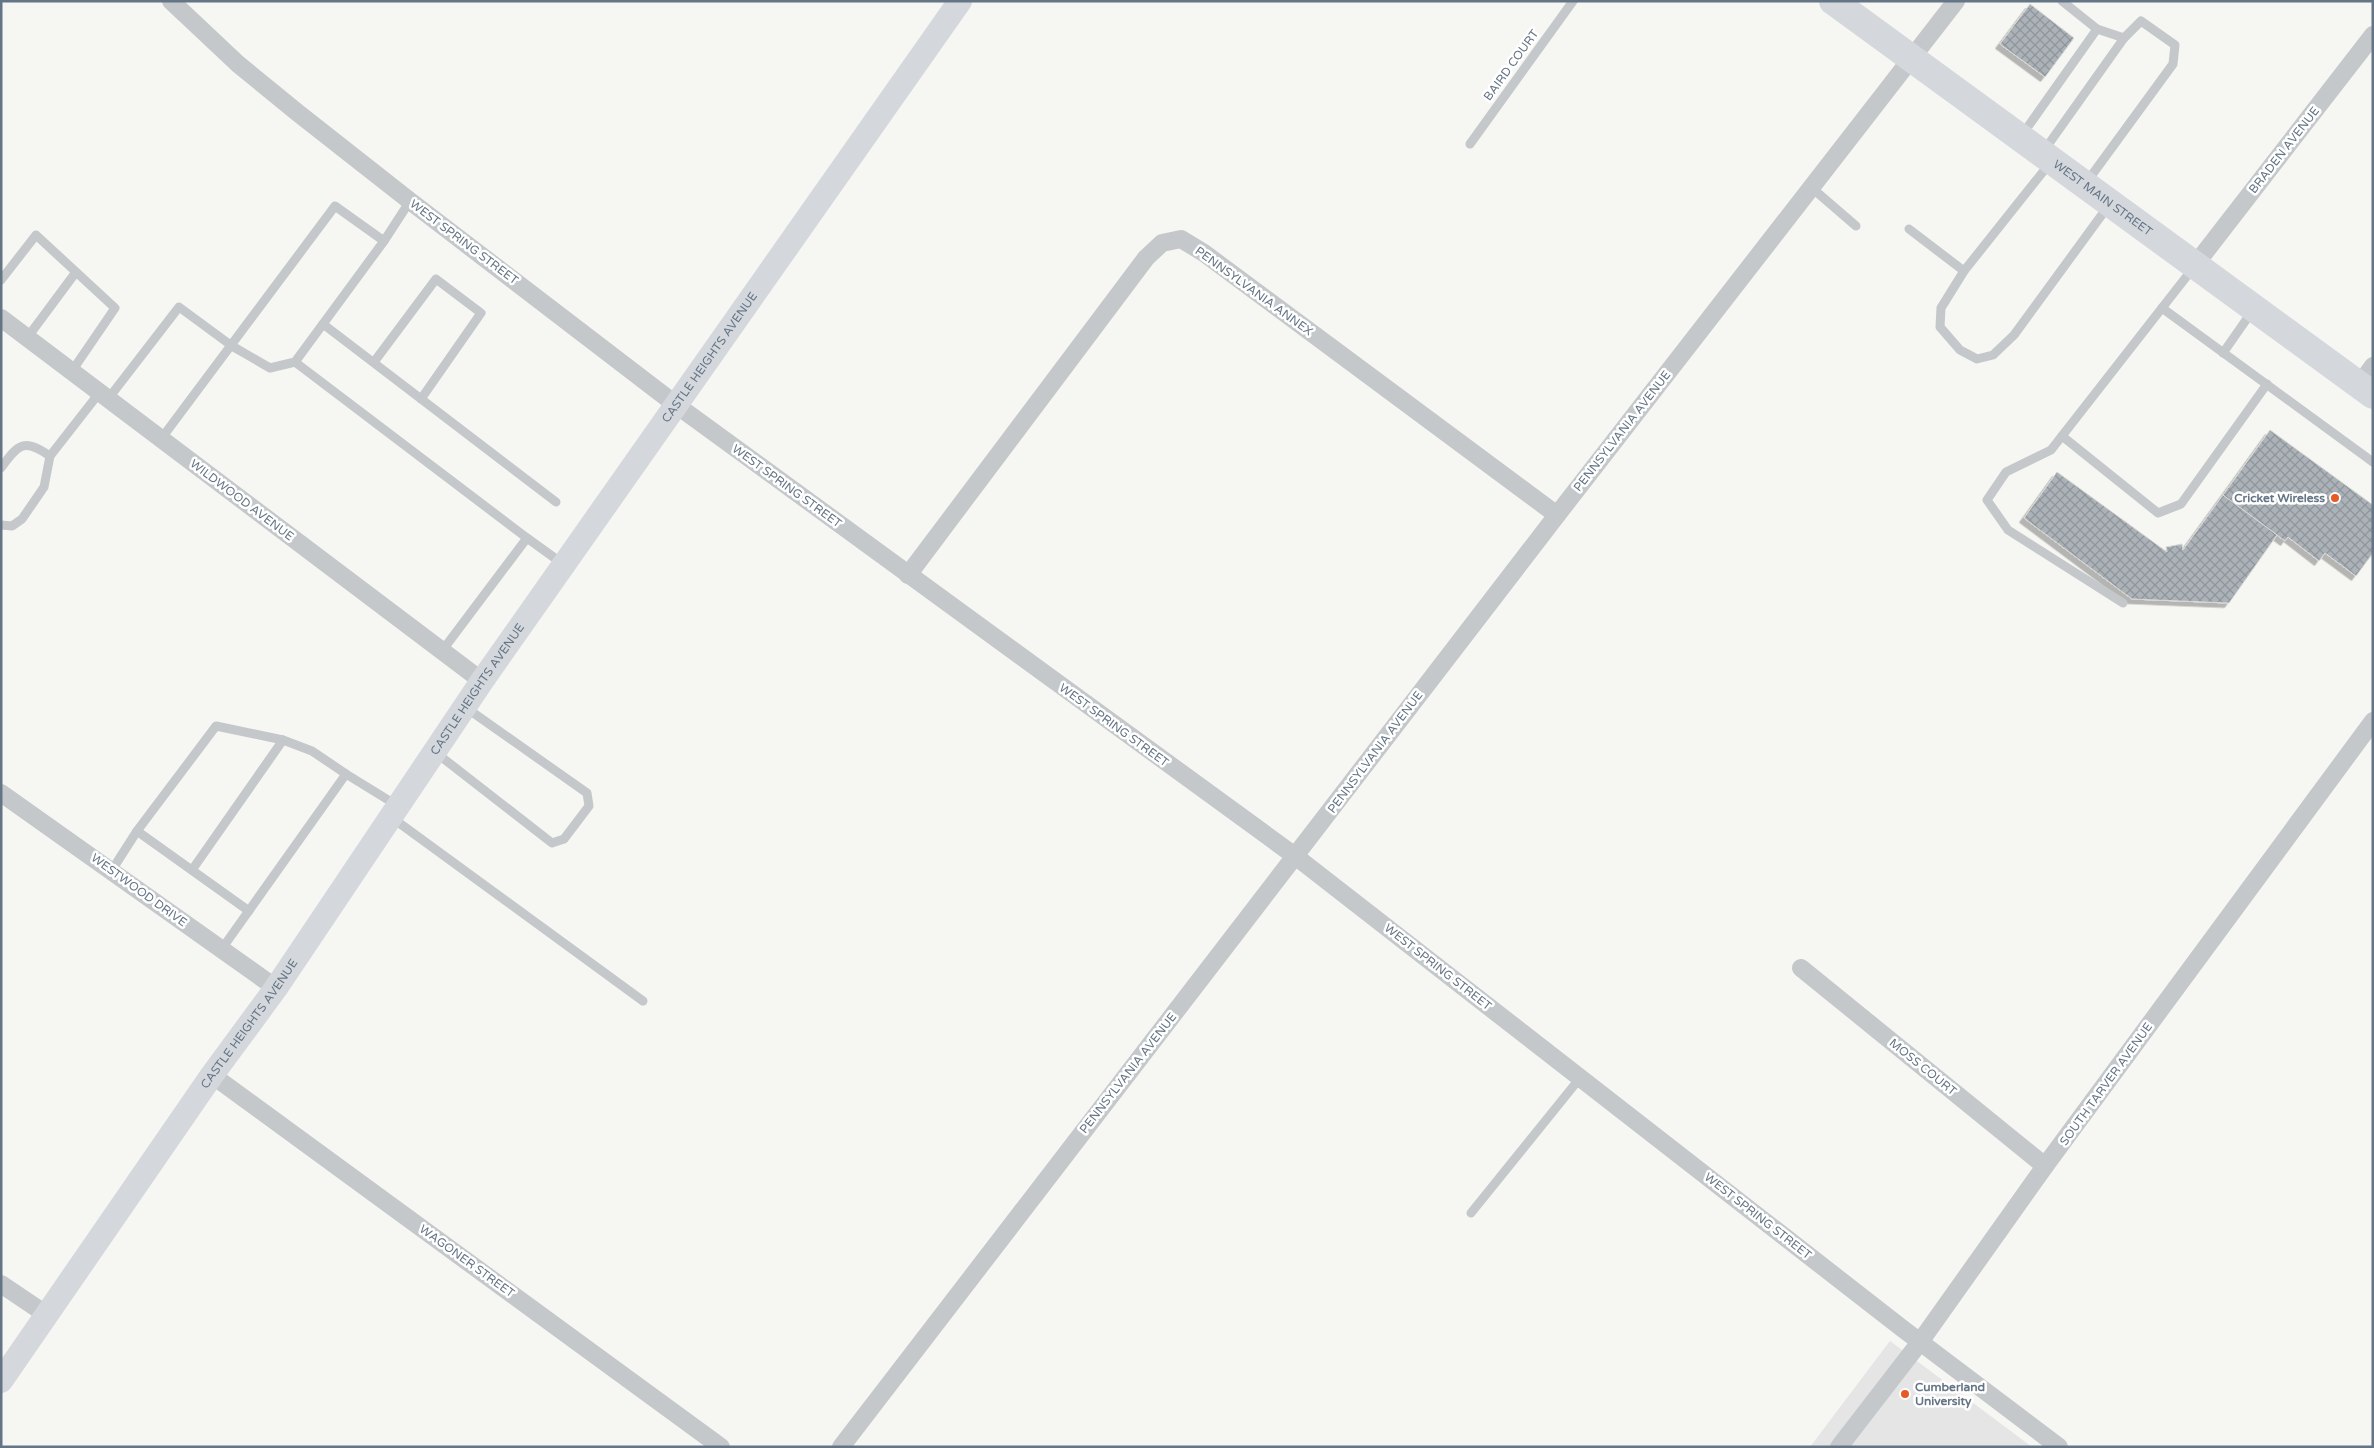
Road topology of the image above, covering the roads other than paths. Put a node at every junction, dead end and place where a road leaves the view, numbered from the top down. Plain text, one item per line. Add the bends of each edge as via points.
1 (171, 1) edge
2 (960, 1) edge
3 (1573, 1) edge
4 (1833, 1) edge
5 (1956, 1) edge
6 (2062, 1) edge
7 (2097, 29) junction
8 (2373, 35) edge
9 (2124, 38) junction
10 (1912, 60) junction
11 (1470, 144) dead end
12 (2038, 151) junction
13 (2085, 185) junction
14 (1812, 188) junction
15 (410, 202) junction
16 (2110, 203) junction
17 (1856, 226) dead end
18 (1909, 229) dead end
19 (384, 242) junction
20 (2195, 265) junction
21 (1964, 271) junction
22 (76, 272) junction
23 (1, 280) edge
24 (2162, 308) junction
25 (2254, 308) junction
26 (1, 318) edge
27 (323, 324) junction
28 (27, 338) junction
29 (232, 346) junction
30 (2223, 353) junction
31 (295, 362) junction
32 (374, 362) junction
33 (72, 372) junction
34 (2368, 382) edge
35 (2267, 384) junction
36 (104, 396) junction
37 (421, 398) junction
38 (675, 404) junction
39 (2062, 436) junction
40 (161, 439) junction
41 (50, 456) junction
42 (2373, 462) edge
43 (1, 468) edge
44 (556, 502) dead end
45 (1557, 515) junction
46 (1, 525) edge
47 (527, 538) junction
48 (564, 564) junction
49 (908, 575) junction
50 (2123, 603) dead end
51 (442, 651) junction
52 (482, 681) junction
53 (465, 706) junction
54 (2373, 721) edge
55 (283, 740) junction
56 (435, 752) junction
57 (346, 774) junction
58 (1, 794) edge
59 (394, 812) junction
60 (137, 831) junction
61 (1295, 856) junction
62 (112, 870) junction
63 (192, 870) junction
64 (249, 911) junction
65 (221, 950) junction
66 (1801, 968) dead end
67 (276, 988) junction
68 (643, 1001) dead end
69 (212, 1075) junction
70 (1580, 1078) junction
71 (2045, 1166) junction
72 (1471, 1212) dead end
73 (1, 1284) edge
74 (47, 1315) junction
75 (1920, 1342) junction
76 (1, 1381) edge
77 (721, 1447) edge
78 (841, 1447) edge
79 (1839, 1447) edge
80 (2059, 1447) edge

1 - 15 street, WEST SPRING STREET via 238,64
2 - 38 street, CASTLE HEIGHTS AVENUE
3 - 11 lane, BAIRD COURT
4 - 10 main road, WEST MAIN STREET
5 - 10 street, PENNSYLVANIA AVENUE
6 - 7 lane
7 - 9 lane
7 - 12 lane
8 - 20 street, BRADEN AVENUE
9 - 12 lane
9 - 13 lane via 2141,21 2175,45 2173,64
10 - 12 main road, WEST MAIN STREET
10 - 14 street, PENNSYLVANIA AVENUE
12 - 13 main road, WEST MAIN STREET
12 - 21 lane
13 - 16 main road, WEST MAIN STREET
14 - 17 lane
14 - 45 street, PENNSYLVANIA AVENUE
15 - 19 lane
15 - 38 street, WEST SPRING STREET
16 - 20 main road, WEST MAIN STREET
16 - 21 lane via 2014,334 1993,355 1977,359 1960,350 1940,328 1941,308
18 - 21 lane
19 - 27 lane
19 - 29 lane via 335,206
20 - 24 lane
20 - 25 main road, WEST MAIN STREET
22 - 23 lane via 36,235
22 - 28 lane
22 - 33 lane via 115,308
24 - 30 lane
24 - 39 lane
25 - 30 lane
25 - 34 main road, WEST MAIN STREET
26 - 28 street, WILDWOOD AVENUE
27 - 31 lane
27 - 32 lane
28 - 33 street, WILDWOOD AVENUE
29 - 31 lane via 270,368
29 - 36 lane via 179,306
29 - 40 lane
30 - 35 lane
31 - 47 lane
32 - 37 lane
32 - 37 lane via 436,279 481,313
33 - 36 street, WILDWOOD AVENUE
35 - 39 lane via 2181,504 2158,513
35 - 42 lane
36 - 40 street, WILDWOOD AVENUE
36 - 41 lane
37 - 44 lane
38 - 48 street, CASTLE HEIGHTS AVENUE
38 - 49 street, WEST SPRING STREET
39 - 50 lane via 2051,450 2006,472 1987,500 2008,530
40 - 51 street, WILDWOOD AVENUE
41 - 43 lane via 25,444 15,448
41 - 46 lane via 44,488 22,519 12,526
45 - 49 street, PENNSYLVANIA ANNEX via 1204,253 1181,240 1162,243 1146,258
45 - 61 street, PENNSYLVANIA AVENUE
47 - 48 lane
47 - 51 lane
48 - 52 street, CASTLE HEIGHTS AVENUE
49 - 61 street, WEST SPRING STREET
51 - 52 street, WILDWOOD AVENUE
52 - 53 street, CASTLE HEIGHTS AVENUE
53 - 56 street, CASTLE HEIGHTS AVENUE
53 - 56 lane via 587,793 589,806 564,839 552,843
54 - 71 street, SOUTH TARVER AVENUE
55 - 57 lane via 312,751
55 - 60 lane via 216,726
55 - 63 lane
56 - 59 street, CASTLE HEIGHTS AVENUE
57 - 59 lane
57 - 64 lane
58 - 62 street, WESTWOOD DRIVE
59 - 67 street, CASTLE HEIGHTS AVENUE
59 - 68 lane
60 - 62 lane
60 - 63 lane
61 - 70 street, WEST SPRING STREET
61 - 78 street, PENNSYLVANIA AVENUE
62 - 65 street, WESTWOOD DRIVE
63 - 64 lane
64 - 65 lane
65 - 67 street, WESTWOOD DRIVE
66 - 71 street, MOSS COURT
67 - 69 street, CASTLE HEIGHTS AVENUE
69 - 74 street, CASTLE HEIGHTS AVENUE
69 - 77 street, WAGONER STREET
70 - 72 lane
70 - 75 street, WEST SPRING STREET
71 - 75 street, SOUTH TARVER AVENUE
73 - 74 street
74 - 76 street, CASTLE HEIGHTS AVENUE
75 - 79 street, SOUTH TARVER AVENUE
75 - 80 street, WEST SPRING STREET

